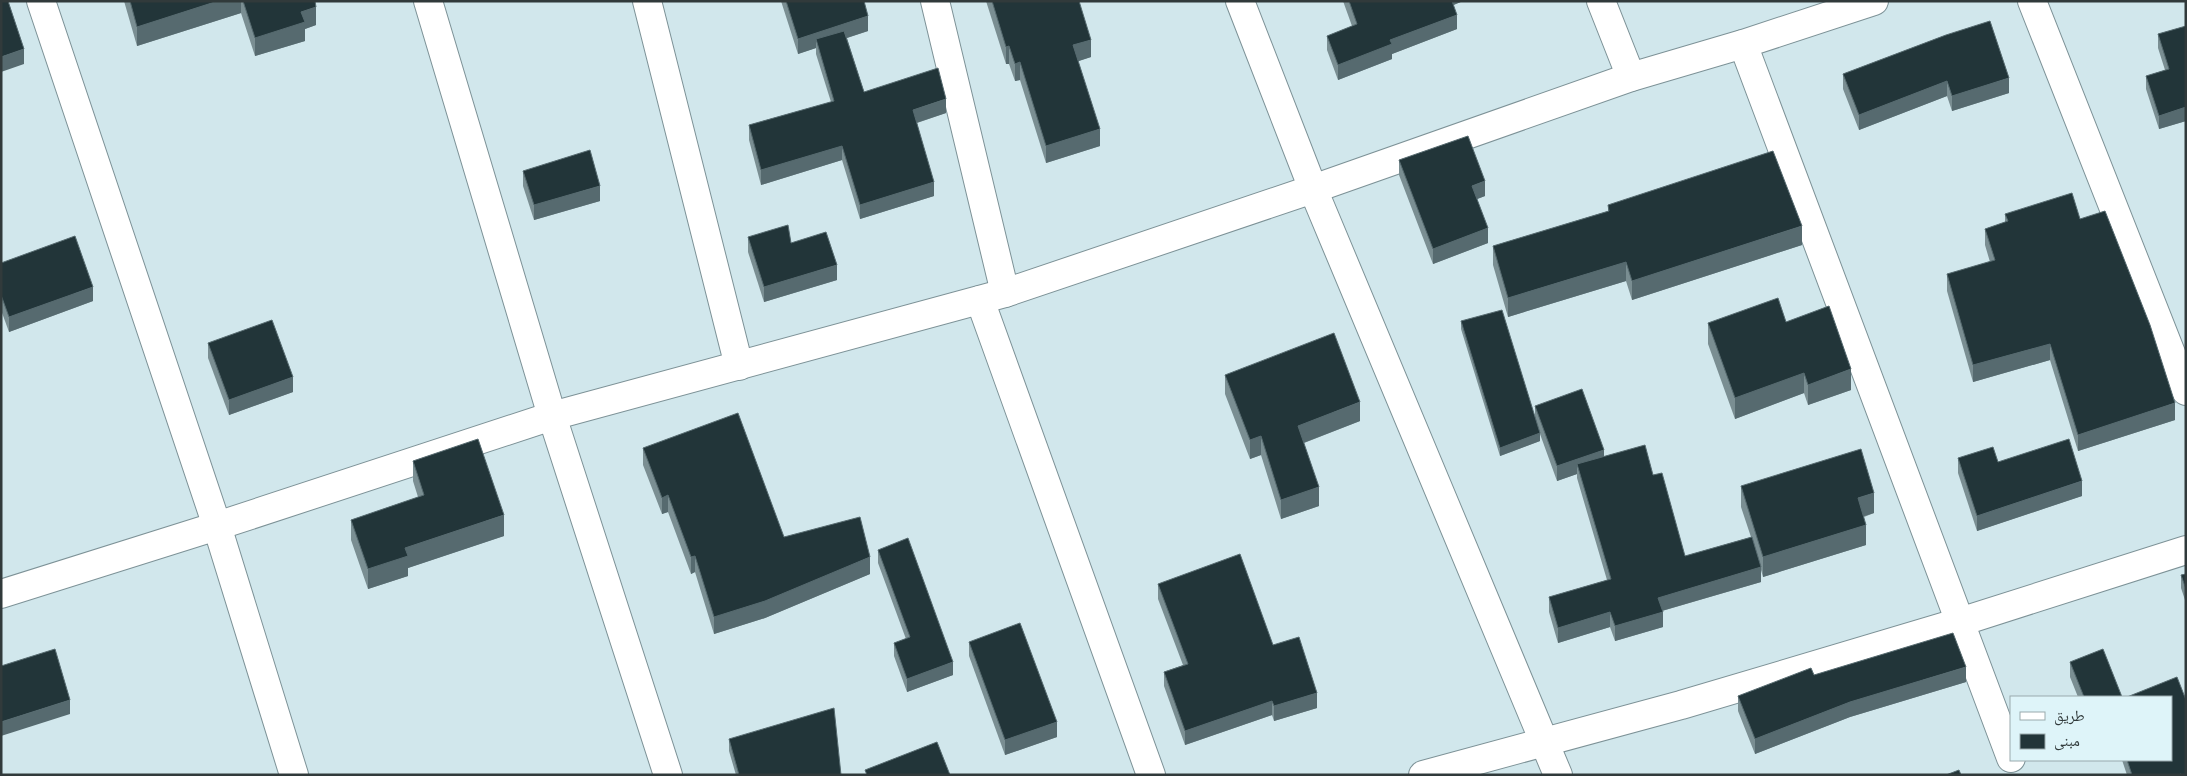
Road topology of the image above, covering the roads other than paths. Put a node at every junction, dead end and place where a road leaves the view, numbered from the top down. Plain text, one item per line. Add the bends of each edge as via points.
1 (41, 1) edge
2 (428, 1) edge
3 (647, 1) edge
4 (935, 1) edge
5 (1240, 1) edge
6 (1600, 1) edge
7 (1874, 1) edge
8 (2032, 1) edge
9 (1743, 44) junction
10 (1631, 77) junction
11 (1314, 189) junction
12 (1006, 293) junction
13 (980, 300) junction
14 (739, 366) junction
15 (2186, 391) edge
16 (552, 416) junction
17 (217, 526) junction
18 (2186, 550) edge
19 (1, 594) edge
20 (1960, 622) junction
21 (1544, 742) junction
22 (2010, 756) edge
23 (2012, 761) edge
24 (294, 775) edge
25 (668, 775) edge
26 (1151, 775) edge
27 (1424, 775) edge
28 (1558, 775) edge
29 (2017, 775) edge

1 - 17 street
2 - 16 street
3 - 14 street
4 - 12 street
5 - 11 street
6 - 10 street
7 - 9 street
8 - 15 street
9 - 10 street
9 - 20 street
10 - 11 street
11 - 12 street
11 - 21 street
12 - 13 street
13 - 14 street
13 - 26 street
14 - 16 street
16 - 17 street
16 - 25 street
17 - 19 street
17 - 24 street
18 - 20 street
20 - 21 street
20 - 22 street
21 - 27 street
21 - 28 street
23 - 29 street

